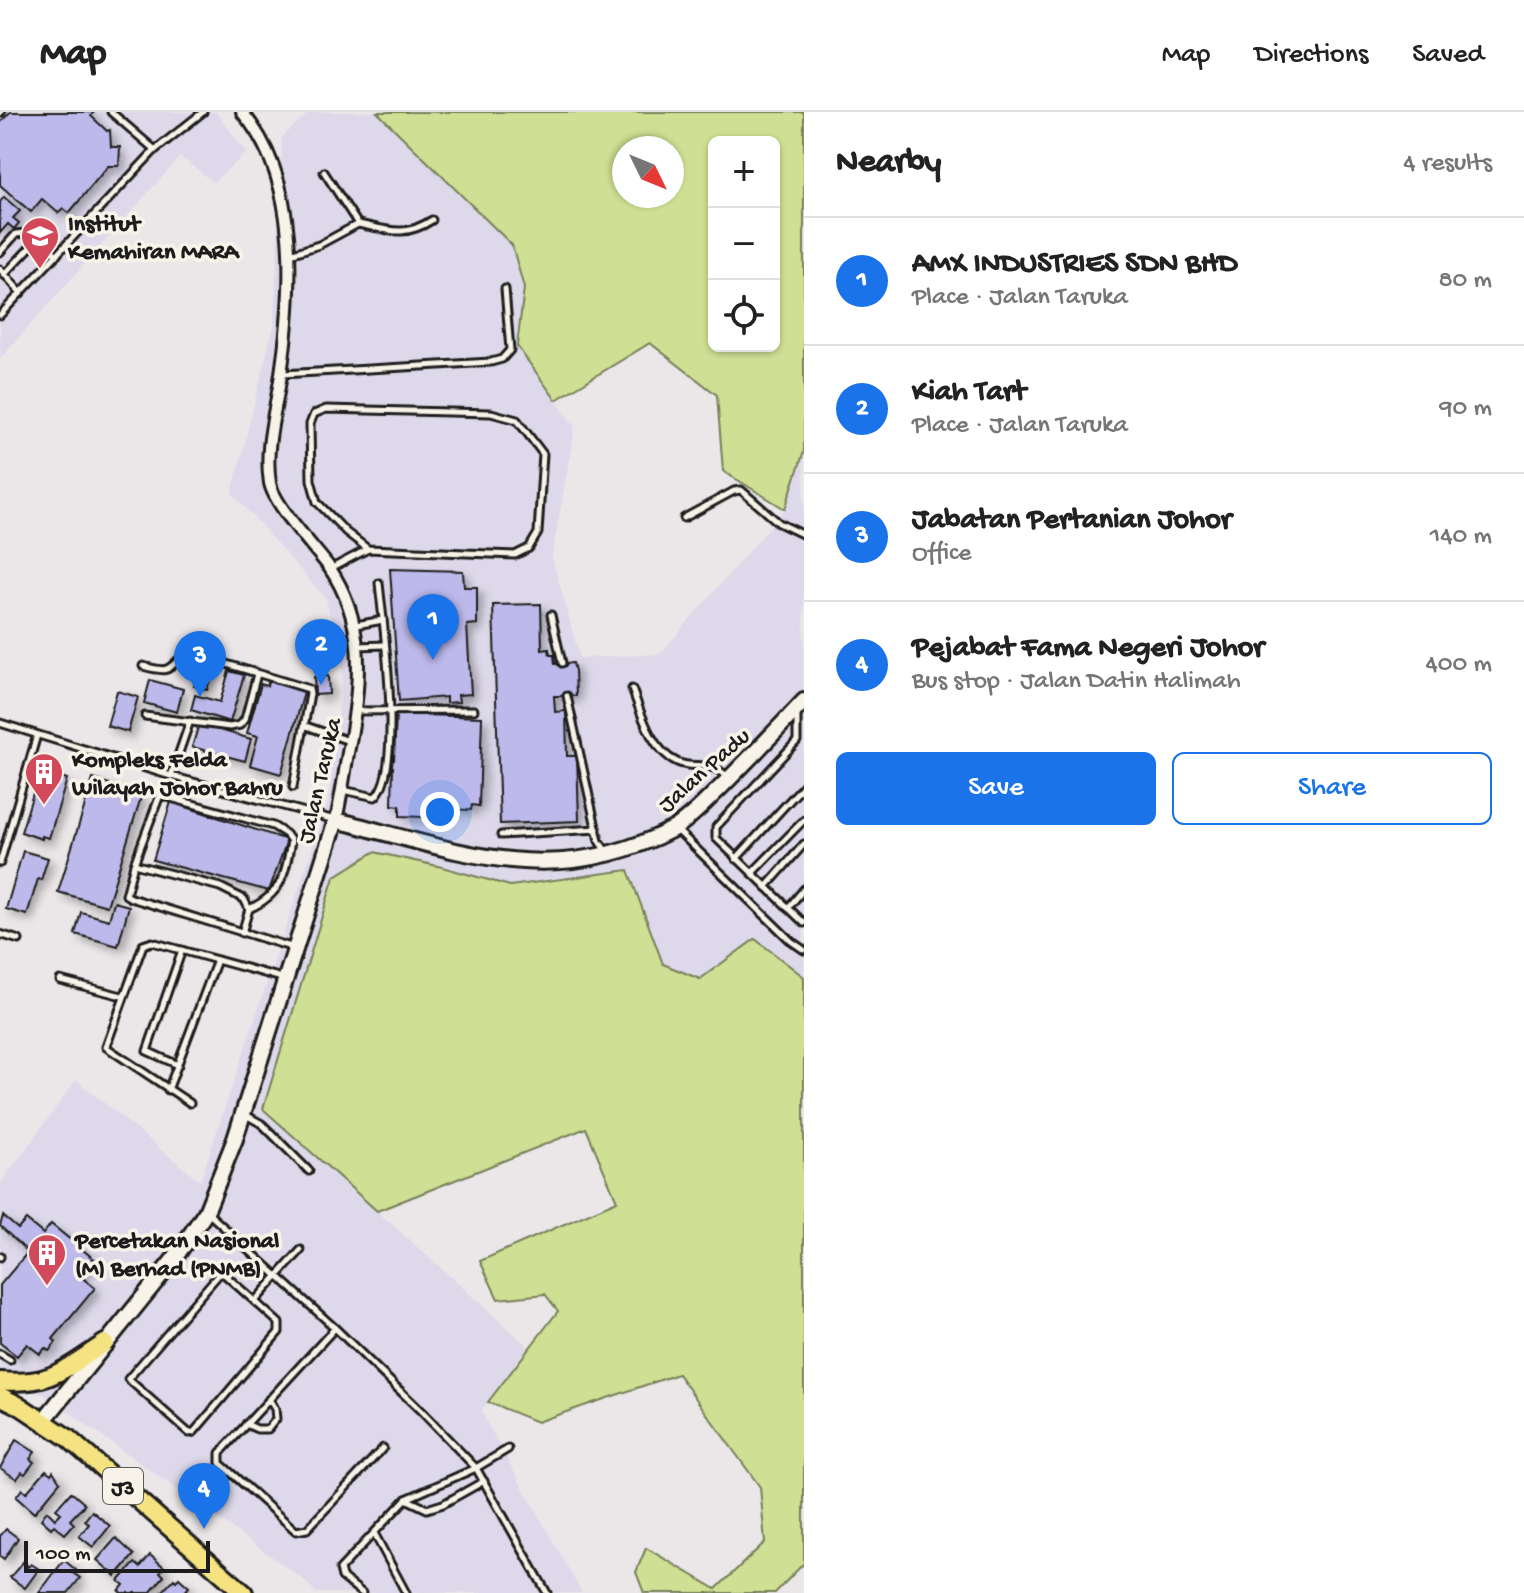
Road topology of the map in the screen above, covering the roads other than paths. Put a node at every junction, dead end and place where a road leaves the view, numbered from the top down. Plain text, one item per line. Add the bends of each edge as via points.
1 (111, 112) edge
2 (203, 112) edge
3 (242, 112) edge
4 (155, 150) junction
5 (324, 172) dead end
6 (432, 220) dead end
7 (358, 224) junction
8 (38, 239) junction
9 (0, 252) edge
10 (57, 255) junction
11 (289, 255) junction
12 (2, 272) edge
13 (505, 289) dead end
14 (21, 293) junction
15 (0, 315) edge
16 (281, 374) junction
17 (684, 518) dead end
18 (804, 535) edge
19 (368, 549) junction
20 (330, 569) junction
21 (379, 583) dead end
22 (551, 615) dead end
23 (383, 620) junction
24 (356, 625) junction
25 (385, 645) junction
26 (358, 646) junction
27 (562, 663) dead end
28 (143, 666) dead end
29 (257, 674) junction
30 (632, 689) dead end
31 (567, 696) dead end
32 (801, 705) edge
33 (474, 710) dead end
34 (356, 711) junction
35 (390, 712) junction
36 (145, 716) dead end
37 (190, 721) junction
38 (0, 723) edge
39 (306, 726) junction
40 (37, 735) junction
41 (350, 742) junction
42 (171, 776) junction
43 (729, 778) junction
44 (804, 785) edge
45 (293, 787) dead end
46 (342, 790) junction
47 (336, 820) junction
48 (804, 820) edge
49 (674, 828) junction
50 (597, 829) junction
51 (501, 835) dead end
52 (804, 845) edge
53 (608, 854) junction
54 (736, 859) junction
55 (0, 863) edge
56 (134, 864) junction
57 (752, 873) junction
58 (766, 887) junction
59 (804, 889) edge
60 (788, 908) junction
61 (249, 909) junction
62 (804, 923) edge
63 (242, 933) junction
64 (0, 934) edge
65 (19, 940) dead end
66 (803, 947) edge
67 (295, 948) junction
68 (182, 950) junction
69 (217, 960) junction
70 (285, 979) junction
71 (60, 980) dead end
72 (122, 996) junction
73 (178, 1065) junction
74 (168, 1090) junction
75 (190, 1103) dead end
76 (243, 1114) junction
77 (309, 1171) dead end
78 (206, 1212) junction
79 (301, 1250) dead end
80 (278, 1276) junction
81 (255, 1301) junction
82 (335, 1328) junction
83 (105, 1343) junction
84 (0, 1354) edge
85 (10, 1360) dead end
86 (0, 1381) edge
87 (0, 1396) edge
88 (269, 1399) junction
89 (44, 1420) junction
90 (246, 1424) junction
91 (383, 1448) dead end
92 (508, 1449) dead end
93 (476, 1468) junction
94 (484, 1481) junction
95 (406, 1499) junction
96 (374, 1533) junction
97 (244, 1593) edge
98 (362, 1593) edge
99 (406, 1593) edge
100 (547, 1593) edge

1 - 4 lane
2 - 4 lane
3 - 11 street, Jalan Taruka via 259,132 274,165 285,206
4 - 10 lane
5 - 7 lane
6 - 7 lane via 400,233
7 - 11 lane
8 - 9 lane via 16,234
8 - 10 lane
8 - 12 lane
10 - 14 lane
11 - 16 street, Jalan Taruka
12 - 14 lane
13 - 16 lane via 510,350 502,359
14 - 15 lane
16 - 20 street, Jalan Taruka via 271,428 270,486
17 - 18 lane via 741,490 779,523
19 - 19 lane via 515,555 529,548 538,533 543,454 517,420 491,413 326,409 314,414 311,480 317,502
19 - 20 lane
20 - 24 street, Jalan Taruka
21 - 23 lane
22 - 27 lane
23 - 24 lane
23 - 25 lane
24 - 26 street, Jalan Taruka
25 - 26 lane
25 - 35 lane
26 - 34 street, Jalan Taruka
28 - 29 lane via 170,670 187,652
29 - 37 lane via 240,725
29 - 39 lane via 309,689
30 - 43 lane via 652,740 677,762 705,764
31 - 50 lane
32 - 43 street, Jalan Padu
32 - 54 lane via 797,741 716,827 716,838
33 - 35 lane
34 - 35 lane
34 - 41 street, Jalan Taruka
35 - 46 lane via 381,792 375,797
36 - 37 lane
37 - 42 lane
38 - 40 lane
39 - 41 lane
39 - 45 lane
40 - 42 lane
40 - 55 lane
41 - 46 street, Jalan Taruka
42 - 47 lane
43 - 49 street, Jalan Padu
44 - 54 lane
46 - 47 street, Jalan Taruka
47 - 53 street, Jalan Padu via 519,863
47 - 67 street, Jalan Taruka
48 - 57 lane
49 - 53 street, Jalan Padu
49 - 66 lane
50 - 51 lane
50 - 53 lane
52 - 58 lane
54 - 57 lane
56 - 61 lane via 220,887 244,899
56 - 61 lane via 160,795 273,826 291,841 289,851 278,888
56 - 63 lane via 126,895
57 - 58 lane
58 - 60 lane
59 - 60 lane
60 - 62 lane
61 - 63 lane
63 - 67 lane
64 - 65 lane
67 - 70 street, Jalan Taruka
68 - 69 lane
68 - 72 lane via 145,943
68 - 73 lane via 147,1051
69 - 70 lane
69 - 73 lane
70 - 76 street, Jalan Taruka
71 - 72 lane
72 - 74 lane via 106,1047
73 - 74 lane
74 - 75 lane
76 - 77 lane via 262,1124
76 - 78 street, Jalan Taruka
78 - 80 lane
78 - 83 street, Jalan Taruka
79 - 80 lane
80 - 81 lane
80 - 82 lane
81 - 81 lane via 279,1323 279,1332 192,1433 128,1379 219,1274
82 - 88 lane
82 - 93 lane
83 - 86 main road via 44,1380
83 - 89 street, Jalan Taruka
84 - 85 lane
87 - 89 main road, J3
88 - 90 lane
88 - 90 lane via 276,1419 268,1429
89 - 97 main road, J3
90 - 91 lane via 220,1453 220,1463 296,1531 307,1529
92 - 93 lane
93 - 94 lane
93 - 95 lane
94 - 95 lane via 427,1509
94 - 100 lane
95 - 96 lane
96 - 98 lane via 340,1569
96 - 99 lane

